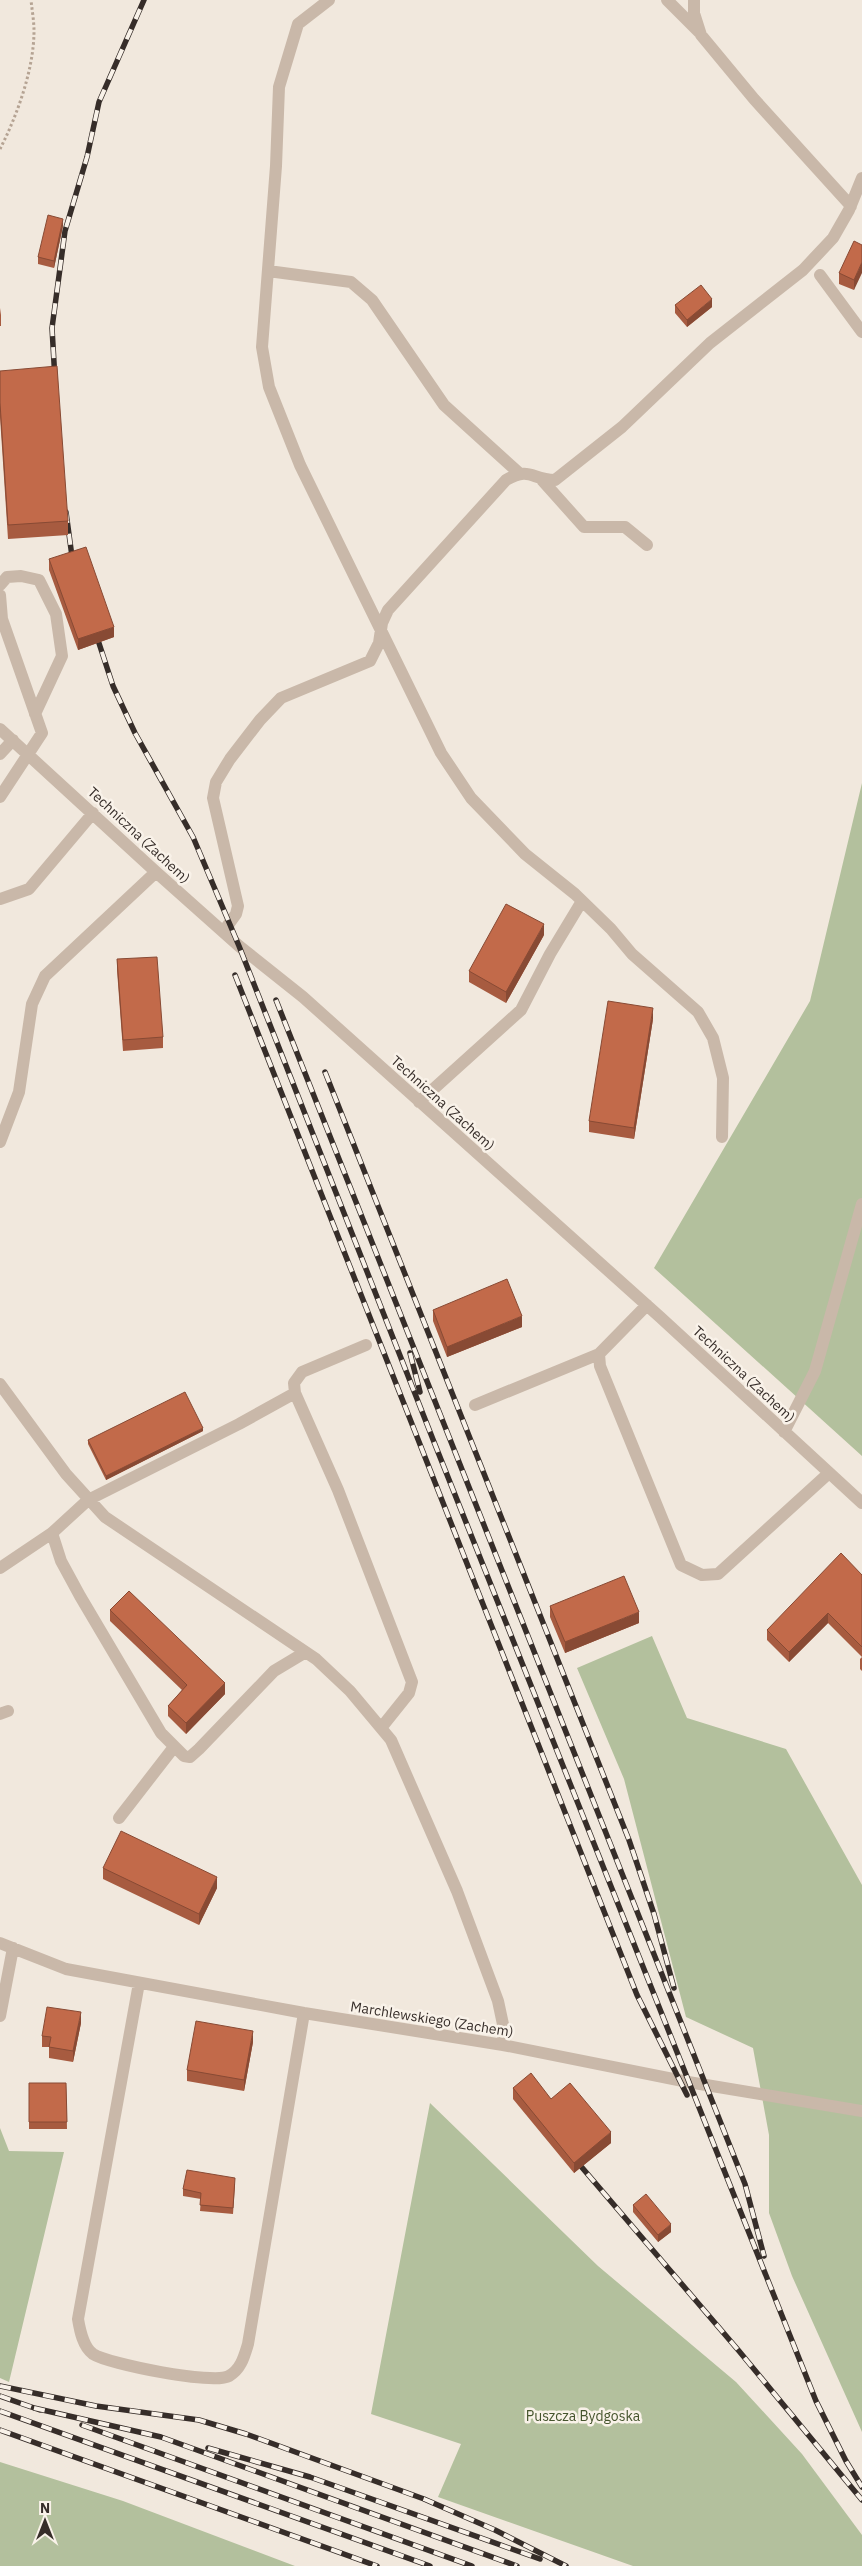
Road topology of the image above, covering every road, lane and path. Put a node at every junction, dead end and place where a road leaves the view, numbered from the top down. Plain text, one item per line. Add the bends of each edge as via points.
1 (31, 0) edge
2 (329, 0) edge
3 (667, 0) edge
4 (694, 0) edge
5 (701, 35) junction
6 (0, 149) edge
7 (862, 178) edge
8 (851, 206) junction
9 (268, 271) junction
10 (820, 275) dead end
11 (862, 332) edge
12 (519, 473) junction
13 (542, 480) junction
14 (647, 545) dead end
15 (0, 585) edge
16 (0, 595) edge
17 (381, 630) junction
18 (35, 714) junction
19 (0, 729) edge
20 (13, 740) junction
21 (0, 754) edge
22 (28, 754) junction
23 (0, 797) edge
24 (93, 813) junction
25 (156, 872) junction
26 (0, 899) edge
27 (582, 901) junction
28 (223, 932) junction
29 (419, 1102) junction
30 (722, 1137) dead end
31 (0, 1142) edge
32 (862, 1204) edge
33 (647, 1305) junction
34 (366, 1345) dead end
35 (599, 1354) junction
36 (0, 1384) edge
37 (296, 1393) junction
38 (475, 1405) dead end
39 (784, 1432) junction
40 (829, 1473) junction
41 (88, 1500) junction
42 (862, 1503) edge
43 (52, 1533) junction
44 (0, 1568) edge
45 (304, 1653) junction
46 (381, 1728) junction
47 (174, 1747) junction
48 (119, 1818) dead end
49 (0, 1943) edge
50 (13, 1948) junction
51 (139, 1983) junction
52 (304, 2013) junction
53 (0, 2016) edge
54 (503, 2045) junction
55 (862, 2111) edge

1 - 6 path via 34,32 26,83
2 - 9 lane via 298,24 279,87
3 - 5 lane
4 - 5 lane via 694,13
5 - 8 lane
7 - 8 lane
8 - 13 lane via 833,238 803,270 710,344 622,427 555,480
9 - 12 lane via 351,282 372,300 444,405
9 - 17 lane via 262,347 269,387 300,465
10 - 11 lane
12 - 13 lane via 532,474
12 - 17 lane via 506,480 388,610
13 - 14 lane via 584,527 625,527
15 - 18 lane via 6,577 39,580 56,614 62,656
16 - 18 lane via 2,619
17 - 27 lane via 441,753 471,798 525,854
17 - 28 lane via 370,661 281,698 260,720 216,782 213,798 216,815 238,906
18 - 22 lane via 42,733
19 - 20 lane, Techniczna (Zachem)
20 - 21 lane
20 - 22 lane, Techniczna (Zachem)
22 - 23 lane
22 - 24 lane, Techniczna (Zachem)
24 - 25 lane, Techniczna (Zachem)
24 - 26 lane via 29,889
25 - 28 lane, Techniczna (Zachem)
25 - 31 lane via 45,976 32,1004 19,1092
27 - 29 lane via 521,1010
27 - 30 lane via 612,929 632,954 698,1012 713,1038 723,1078
28 - 29 lane, Techniczna (Zachem) via 303,997
29 - 33 lane, Techniczna (Zachem)
32 - 39 lane via 815,1371
33 - 35 lane
33 - 39 lane, Techniczna (Zachem)
34 - 37 lane via 302,1372 294,1383
35 - 38 lane
35 - 40 lane via 600,1366 681,1565 702,1575 718,1574
36 - 41 lane
37 - 41 lane
37 - 46 lane via 338,1490 412,1682 409,1693
39 - 40 lane, Techniczna (Zachem)
40 - 42 lane, Techniczna (Zachem)
41 - 43 lane
41 - 45 lane via 105,1517
43 - 44 lane
43 - 47 lane via 61,1561 80,1596 161,1732
45 - 46 lane via 350,1691
45 - 47 lane via 274,1671 190,1757
46 - 54 lane via 391,1740 457,1891 498,2001 504,2029
47 - 48 lane
49 - 50 lane, Marchlewskiego (Zachem)
50 - 51 lane, Marchlewskiego (Zachem) via 66,1969
50 - 53 lane
51 - 52 lane, Marchlewskiego (Zachem)
51 - 52 lane via 78,2319 81,2336 91,2353 108,2362 206,2379 228,2377 242,2364
52 - 54 lane, Marchlewskiego (Zachem)
54 - 55 lane, Marchlewskiego (Zachem) via 688,2082

